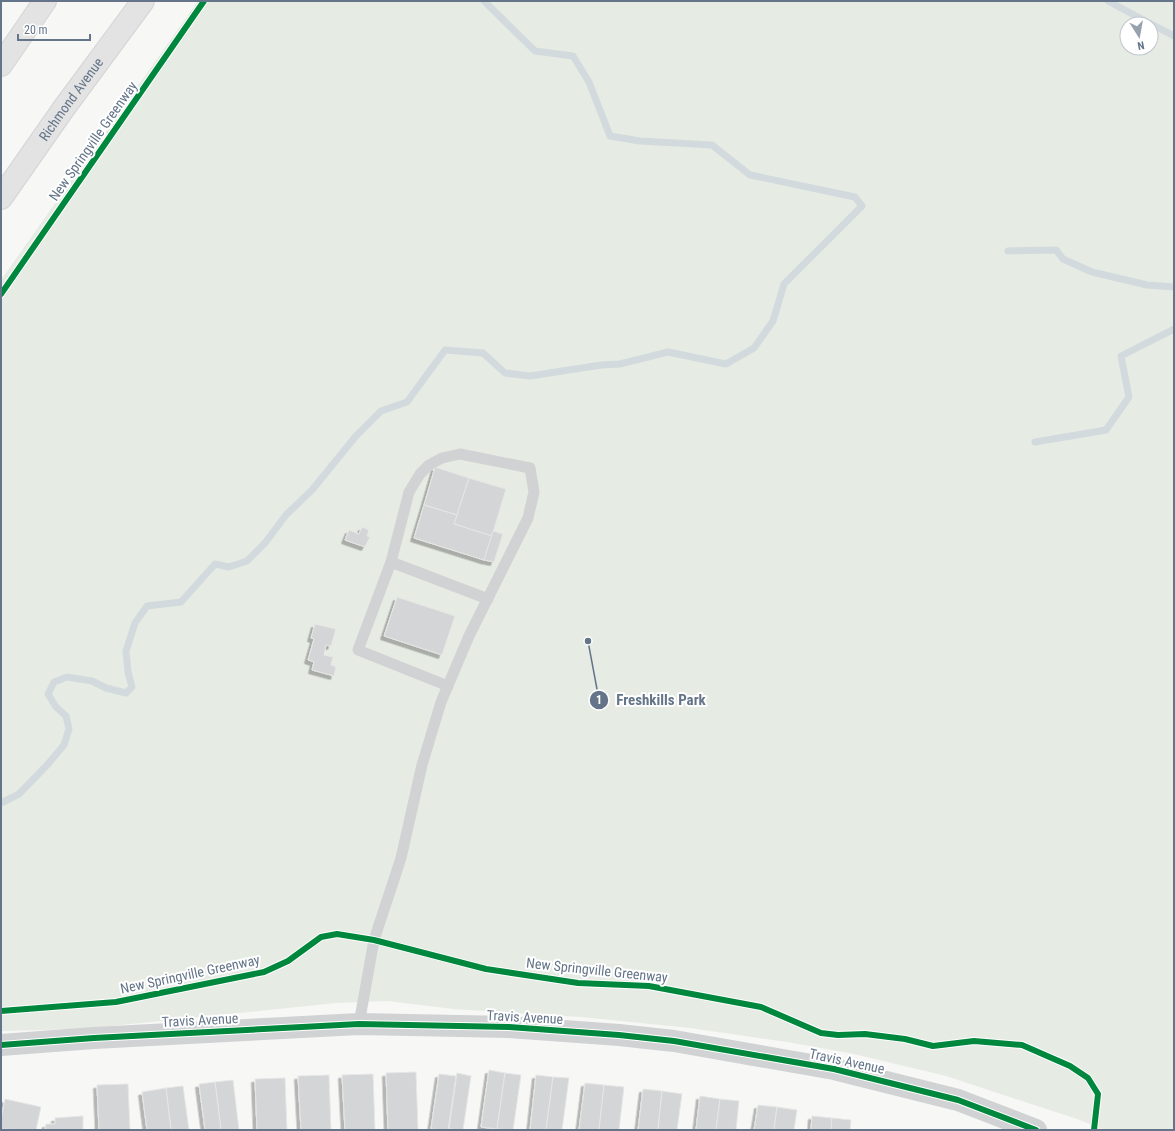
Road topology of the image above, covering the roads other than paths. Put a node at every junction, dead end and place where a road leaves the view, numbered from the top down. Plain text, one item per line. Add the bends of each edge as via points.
1 (45, 1) edge
2 (143, 1) edge
3 (1, 65) edge
4 (1, 198) edge
5 (391, 562) junction
6 (488, 599) junction
7 (448, 686) junction
8 (359, 1024) junction
9 (1, 1045) edge
10 (1036, 1130) edge

1 - 3 main road
2 - 4 main road, Richmond Avenue
5 - 6 lane
5 - 6 lane via 409,492 429,465 442,458 460,454 530,468 534,492 528,518
5 - 7 lane via 358,650
6 - 7 lane
7 - 8 lane via 422,765 401,858 374,940
8 - 9 street, Travis Avenue
8 - 10 street, Travis Avenue via 509,1027 674,1041 834,1069 958,1100

